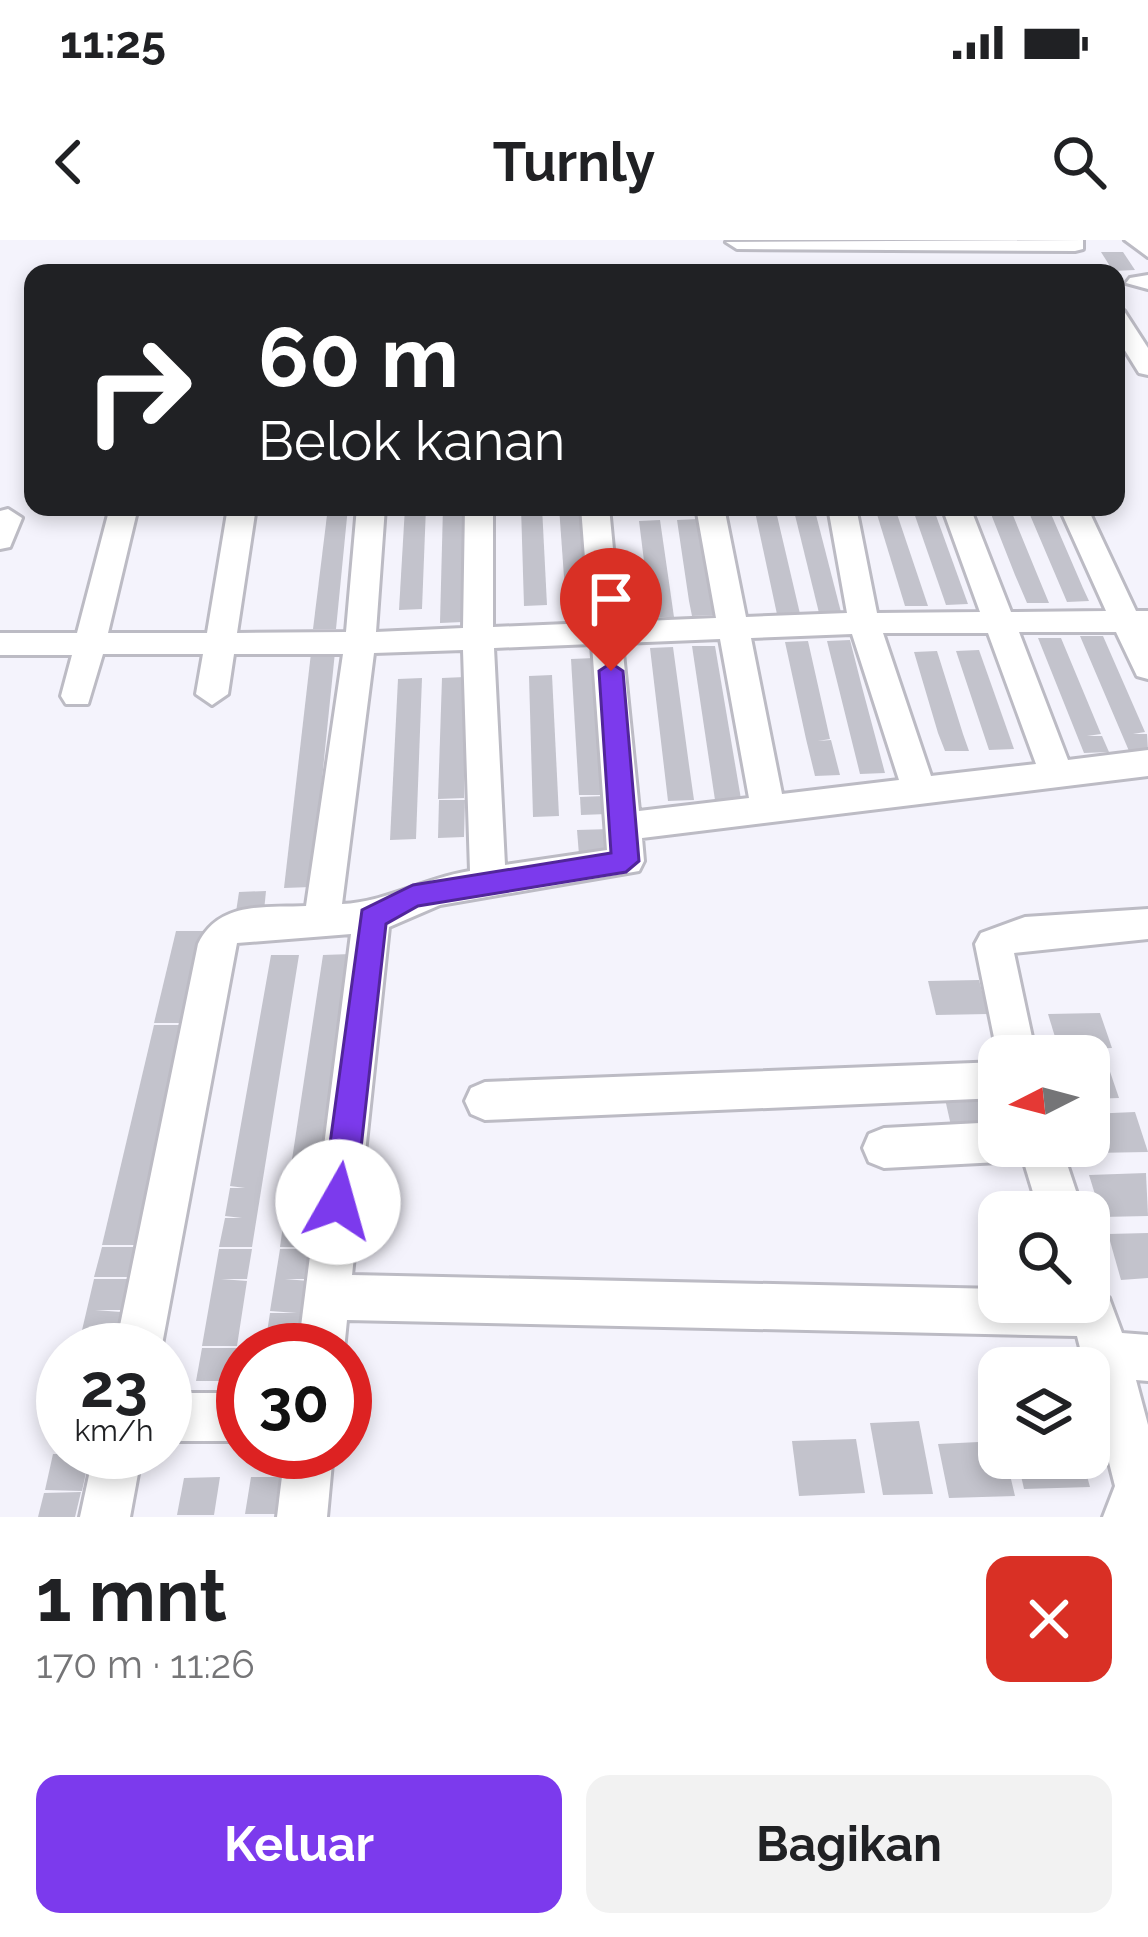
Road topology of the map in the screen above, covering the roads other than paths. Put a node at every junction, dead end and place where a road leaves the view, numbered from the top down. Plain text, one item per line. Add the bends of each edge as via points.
1 (1136, 240) edge
2 (737, 242) edge
3 (1076, 245) edge
4 (1148, 250) edge
5 (1125, 331) edge
6 (1148, 368) edge
7 (122, 516) edge
8 (240, 516) edge
9 (369, 516) edge
10 (479, 516) edge
11 (596, 516) edge
12 (712, 516) edge
13 (844, 516) edge
14 (959, 516) edge
15 (1079, 516) edge
16 (1138, 622) edge
17 (864, 623) junction
18 (1000, 625) junction
19 (735, 628) junction
20 (608, 632) junction
21 (478, 636) junction
22 (359, 643) junction
23 (0, 644) edge
24 (89, 644) junction
25 (219, 644) junction
26 (1148, 668) edge
27 (212, 694) dead end
28 (76, 696) dead end
29 (1148, 763) edge
30 (1057, 775) junction
31 (918, 788) junction
32 (768, 808) junction
33 (626, 826) junction
34 (488, 884) junction
35 (372, 918) junction
36 (322, 920) junction
37 (1148, 924) edge
38 (1012, 1035) edge
39 (978, 1081) edge
40 (485, 1101) dead end
41 (978, 1143) edge
42 (884, 1148) dead end
43 (327, 1297) junction
44 (143, 1323) edge
45 (324, 1323) edge
46 (1109, 1332) edge
47 (113, 1479) edge
48 (306, 1479) edge
49 (105, 1517) edge
50 (302, 1517) edge
51 (1128, 1517) edge

1 - 4 street
2 - 3 street
5 - 6 street
7 - 24 street
8 - 25 street
9 - 22 street
10 - 21 street
11 - 20 street
12 - 19 street
13 - 17 street
14 - 18 street
15 - 16 street
16 - 18 street
16 - 26 street
17 - 18 street
17 - 19 street
17 - 31 street
18 - 30 street
19 - 20 street
19 - 32 street
20 - 21 street
20 - 33 street
21 - 22 street
21 - 34 street
22 - 25 street
22 - 36 street
23 - 24 street
24 - 25 street
24 - 28 street
25 - 27 street
29 - 30 street
30 - 31 street
31 - 32 street
32 - 33 street
33 - 34 street via 622,864
34 - 35 street via 413,896
35 - 36 street
35 - 43 street
36 - 44 street via 242,924 220,937
37 - 38 street via 1015,934 994,944
39 - 40 street
41 - 42 street
43 - 45 street
43 - 46 street
46 - 51 street via 1140,1486
47 - 49 street
48 - 50 street

